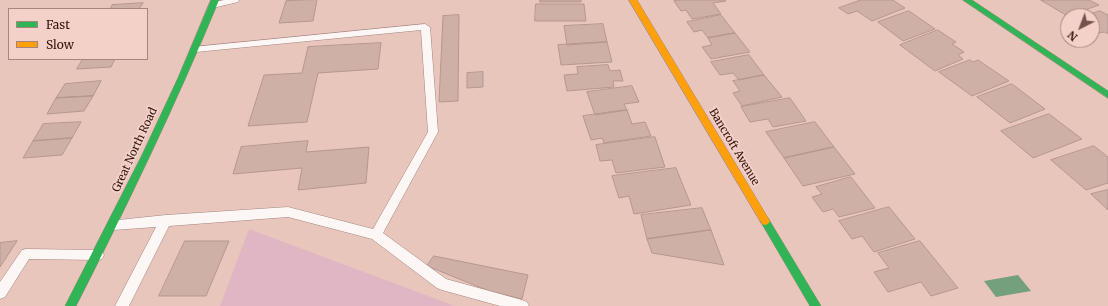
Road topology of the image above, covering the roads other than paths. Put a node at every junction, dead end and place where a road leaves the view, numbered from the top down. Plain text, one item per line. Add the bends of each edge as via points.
1 (236, 0) edge
2 (633, 0) edge
3 (967, 0) edge
4 (214, 2) edge
5 (196, 49) junction
6 (1108, 95) edge
7 (166, 220) junction
8 (113, 225) junction
9 (376, 235) junction
10 (98, 254) junction
11 (0, 293) edge
12 (70, 306) edge
13 (122, 306) edge
14 (522, 306) edge
15 (816, 306) edge

1 - 4 lane
2 - 15 main road, Bancroft Avenue
3 - 6 main road
4 - 5 main road, Great North Road
5 - 8 main road, Great North Road
5 - 9 lane via 425,27 433,132
7 - 8 lane
7 - 9 lane via 288,212
7 - 13 lane
8 - 10 main road, Great North Road
9 - 14 lane via 442,284
10 - 11 lane via 26,254
10 - 12 main road, Great North Road

